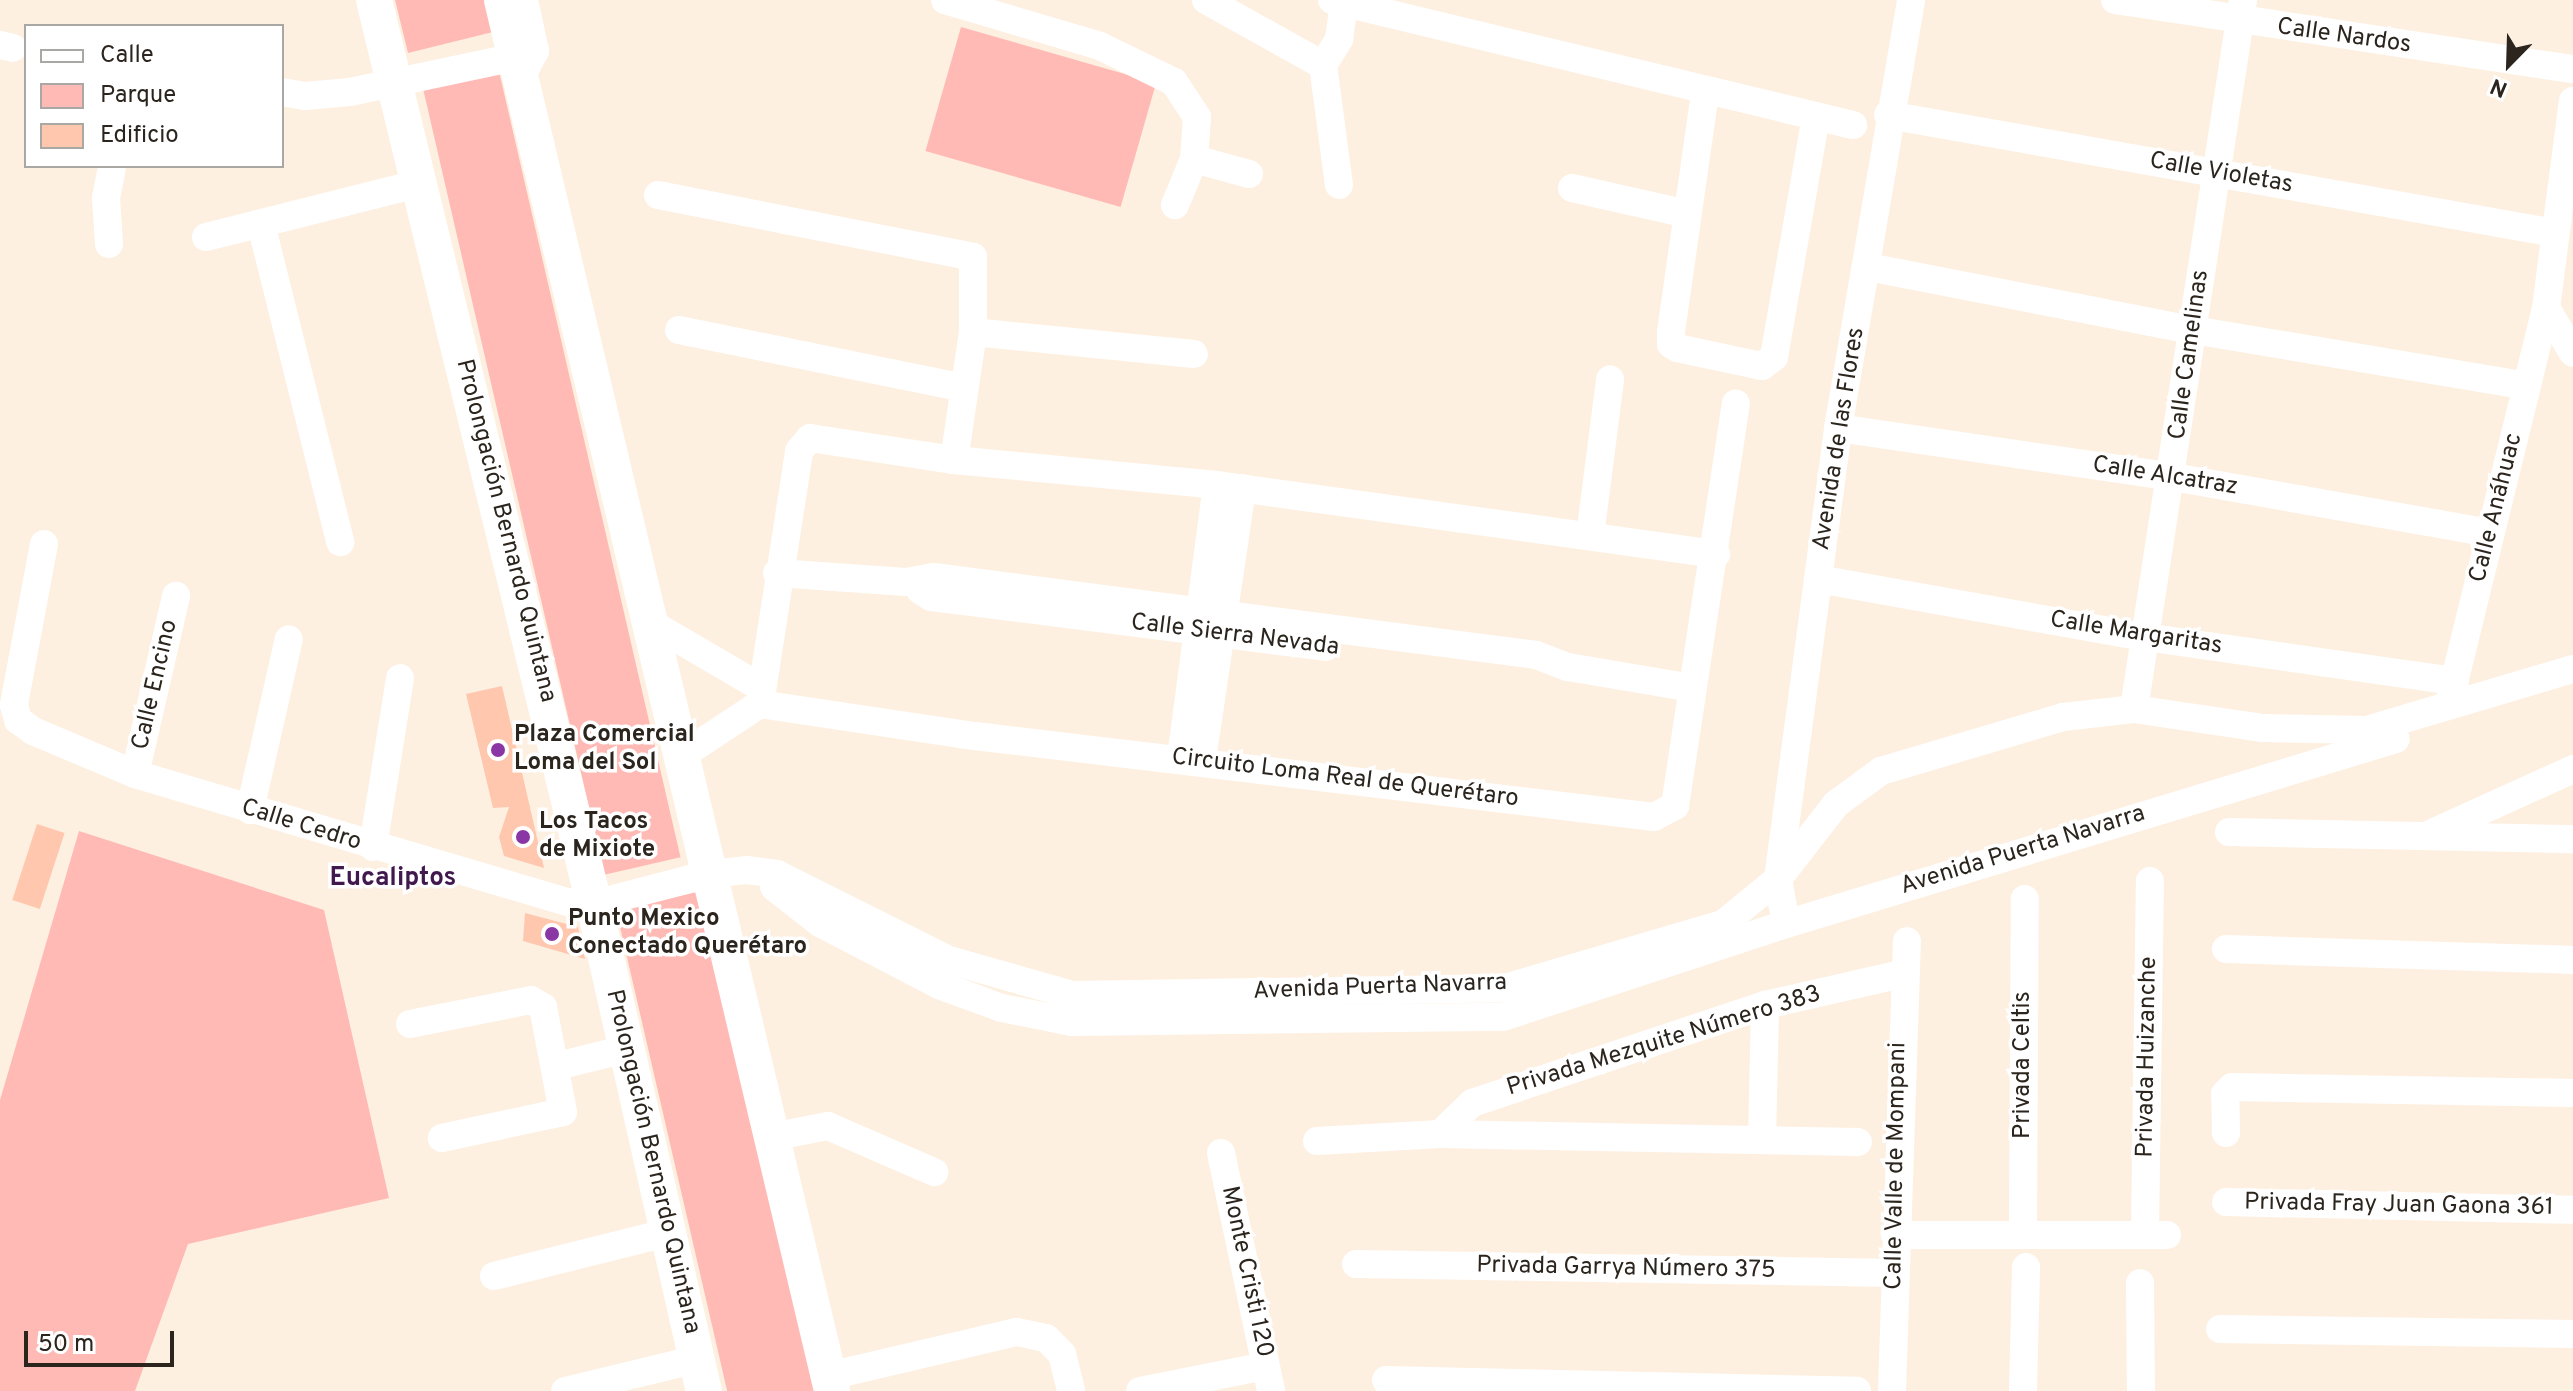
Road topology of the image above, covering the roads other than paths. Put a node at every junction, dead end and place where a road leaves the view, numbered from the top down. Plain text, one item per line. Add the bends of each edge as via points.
1 (374, 0) edge
2 (502, 0) edge
3 (524, 0) edge
4 (945, 0) edge
5 (1206, 0) edge
6 (1911, 0) edge
7 (2115, 0) edge
8 (1338, 1) edge
9 (2242, 11) edge
10 (1323, 65) junction
11 (519, 67) junction
12 (2573, 69) edge
13 (394, 85) junction
14 (284, 92) edge
15 (1705, 93) junction
16 (2573, 101) edge
17 (1888, 115) junction
18 (1816, 117) junction
19 (1853, 125) dead end
20 (1194, 159) junction
21 (112, 168) edge
22 (2217, 173) junction
23 (1249, 174) dead end
24 (421, 183) junction
25 (1339, 185) dead end
26 (1572, 188) dead end
27 (658, 195) dead end
28 (1175, 205) dead end
29 (1687, 214) junction
30 (261, 224) junction
31 (2555, 233) junction
32 (206, 237) dead end
33 (109, 244) dead end
34 (1868, 267) junction
35 (2556, 291) edge
36 (679, 330) dead end
37 (2193, 330) junction
38 (973, 332) junction
39 (2573, 353) edge
40 (1194, 354) dead end
41 (1610, 379) dead end
42 (2526, 386) junction
43 (963, 388) junction
44 (1736, 404) dead end
45 (1838, 428) junction
46 (954, 460) junction
47 (2173, 477) junction
48 (1229, 487) junction
49 (2490, 533) junction
50 (1590, 536) junction
51 (340, 542) dead end
52 (44, 544) dead end
53 (1716, 554) junction
54 (777, 573) junction
55 (1818, 579) junction
56 (176, 596) dead end
57 (649, 622) junction
58 (1211, 622) junction
59 (2145, 637) junction
60 (289, 639) dead end
61 (2573, 669) edge
62 (400, 678) dead end
63 (1692, 688) junction
64 (2573, 689) edge
65 (2451, 694) junction
66 (761, 696) junction
67 (2134, 709) junction
68 (2262, 728) junction
69 (681, 756) junction
70 (1192, 759) junction
71 (2573, 769) edge
72 (135, 774) junction
73 (2267, 776) junction
74 (250, 810) junction
75 (2229, 832) dead end
76 (2429, 835) junction
77 (2573, 839) edge
78 (373, 847) junction
79 (709, 874) junction
80 (1778, 879) junction
81 (2150, 881) dead end
82 (2025, 899) dead end
83 (594, 904) junction
84 (1786, 924) junction
85 (1907, 941) dead end
86 (2226, 949) dead end
87 (2573, 960) edge
88 (1902, 974) junction
89 (1765, 1005) junction
90 (1244, 1006) junction
91 (410, 1024) dead end
92 (626, 1049) junction
93 (557, 1066) junction
94 (2573, 1093) edge
95 (2226, 1133) dead end
96 (1440, 1134) junction
97 (771, 1137) junction
98 (442, 1138) dead end
99 (1762, 1140) junction
100 (1317, 1141) dead end
101 (1858, 1142) dead end
102 (1221, 1153) dead end
103 (934, 1172) dead end
104 (2226, 1202) dead end
105 (2573, 1210) edge
106 (2023, 1232) junction
107 (666, 1233) junction
108 (1895, 1235) junction
109 (1356, 1264) dead end
110 (2026, 1267) dead end
111 (1895, 1273) junction
112 (494, 1276) dead end
113 (2140, 1283) dead end
114 (2220, 1329) dead end
115 (2573, 1334) edge
116 (700, 1375) edge
117 (1268, 1379) edge
118 (1386, 1380) dead end
119 (830, 1383) edge
120 (565, 1391) edge
121 (1071, 1391) edge
122 (1140, 1391) edge
123 (1857, 1391) edge
124 (1892, 1391) edge
125 (2023, 1391) edge
126 (2141, 1391) edge

1 - 13 main road, Prolongación Bernardo Quintana
2 - 11 main road
3 - 11 street via 535,51
4 - 20 street via 1100,46 1174,82 1197,117
5 - 10 street
6 - 17 street, Avenida de las Flores
7 - 9 street, Calle Nardos
8 - 10 street via 1339,39
8 - 15 street
9 - 12 street, Calle Nardos
9 - 22 street, Calle Camelinas
10 - 25 street
11 - 13 street
11 - 57 main road
13 - 14 street via 305,96
13 - 24 main road, Prolongación Bernardo Quintana
15 - 18 street
15 - 29 street
16 - 31 street, Calle Anáhuac
17 - 22 street, Calle Violetas
17 - 34 street, Avenida de las Flores
18 - 19 street
18 - 29 street via 1769,364 1671,344
20 - 23 street
20 - 28 street
21 - 33 street via 106,198
22 - 31 street, Calle Violetas
22 - 37 street, Calle Camelinas
24 - 30 street
24 - 83 main road, Prolongación Bernardo Quintana
26 - 29 street
27 - 38 street via 973,257
30 - 32 street
30 - 51 street
31 - 35 street, Calle Anáhuac
34 - 37 street
34 - 45 street, Avenida de las Flores
35 - 39 street
35 - 42 street, Calle Anáhuac
36 - 43 street
37 - 42 street
37 - 47 street, Calle Camelinas
38 - 40 street
38 - 43 street
41 - 50 street
42 - 49 street, Calle Anáhuac
43 - 46 street
44 - 53 street, Circuito Loma Real de Querétaro
45 - 47 street, Calle Alcatraz
45 - 55 street, Avenida de las Flores
46 - 48 street
46 - 54 street via 810,438 803,442
47 - 49 street, Calle Alcatraz
47 - 59 street, Calle Camelinas
48 - 50 street
48 - 58 street
49 - 65 street, Calle Anáhuac
50 - 53 street
52 - 72 street, Calle Cedro via 14,705 18,720
53 - 63 street, Circuito Loma Real de Querétaro
54 - 58 street, Calle Sierra Nevada via 906,582 934,577
54 - 66 street
55 - 59 street, Calle Margaritas
55 - 80 street, Avenida de las Flores
56 - 72 street, Calle Encino
57 - 66 street, Circuito Loma Real de Querétaro
57 - 69 main road
58 - 63 street, Calle Sierra Nevada via 1535,674 1568,667
58 - 70 street
59 - 65 street, Calle Margaritas
59 - 67 street, Calle Camelinas
60 - 74 street
61 - 65 street, Avenida Puerta Navarra
62 - 78 street
63 - 70 street, Circuito Loma Real de Querétaro via 1675,806 1654,817
64 - 73 street, Avenida Puerta Navarra
65 - 68 street, Avenida Puerta Navarra via 2367,730
66 - 69 street
66 - 70 street, Circuito Loma Real de Querétaro
67 - 68 street, Avenida Puerta Navarra
67 - 80 street, Avenida Puerta Navarra via 2063,717 1881,771 1836,804
68 - 73 street via 2271,752
69 - 79 main road
71 - 76 street
72 - 74 street, Calle Cedro
73 - 84 street, Avenida Puerta Navarra
74 - 78 street, Calle Cedro
75 - 76 street
76 - 77 street
78 - 83 street, Calle Cedro via 568,902
79 - 83 street, Avenida Puerta Navarra
79 - 90 street, Avenida Puerta Navarra via 746,870 820,923 939,985 1002,1008 1072,1022
79 - 97 main road
80 - 84 street, Avenida de las Flores
80 - 90 street, Avenida Puerta Navarra via 1723,924 1505,988
81 - 106 street, Privada Huizanche via 2156,1234
82 - 106 street, Privada Celtis
83 - 92 main road, Prolongación Bernardo Quintana
84 - 90 street, Avenida Puerta Navarra via 1503,1017
85 - 88 street, Calle Valle de Mompani
86 - 87 street
88 - 89 street, Privada Mezquite Número 383
88 - 108 street, Calle Valle de Mompani
89 - 96 street, Privada Mezquite Número 383 via 1472,1103
89 - 99 street
91 - 93 street via 540,1000
92 - 93 street
92 - 107 main road, Prolongación Bernardo Quintana
93 - 98 street via 566,1106 557,1117
94 - 95 street via 2227,1089
96 - 99 street, Privada Mezquite Número 383
96 - 100 street, Privada Mezquite Número 383
97 - 103 street via 828,1126
97 - 119 main road
99 - 101 street, Privada Mezquite Número 383
102 - 117 street, Monte Cristi 120
104 - 105 street, Privada Fray Juan Gaona 361
106 - 108 street
107 - 112 street
107 - 116 main road, Prolongación Bernardo Quintana
108 - 111 street, Calle Valle de Mompani
109 - 111 street, Privada Garrya Número 375
110 - 125 street
111 - 124 street, Calle Valle de Mompani
113 - 126 street
114 - 115 street
116 - 120 street
117 - 122 street
118 - 123 street
119 - 121 street via 1017,1332 1046,1338 1062,1354

